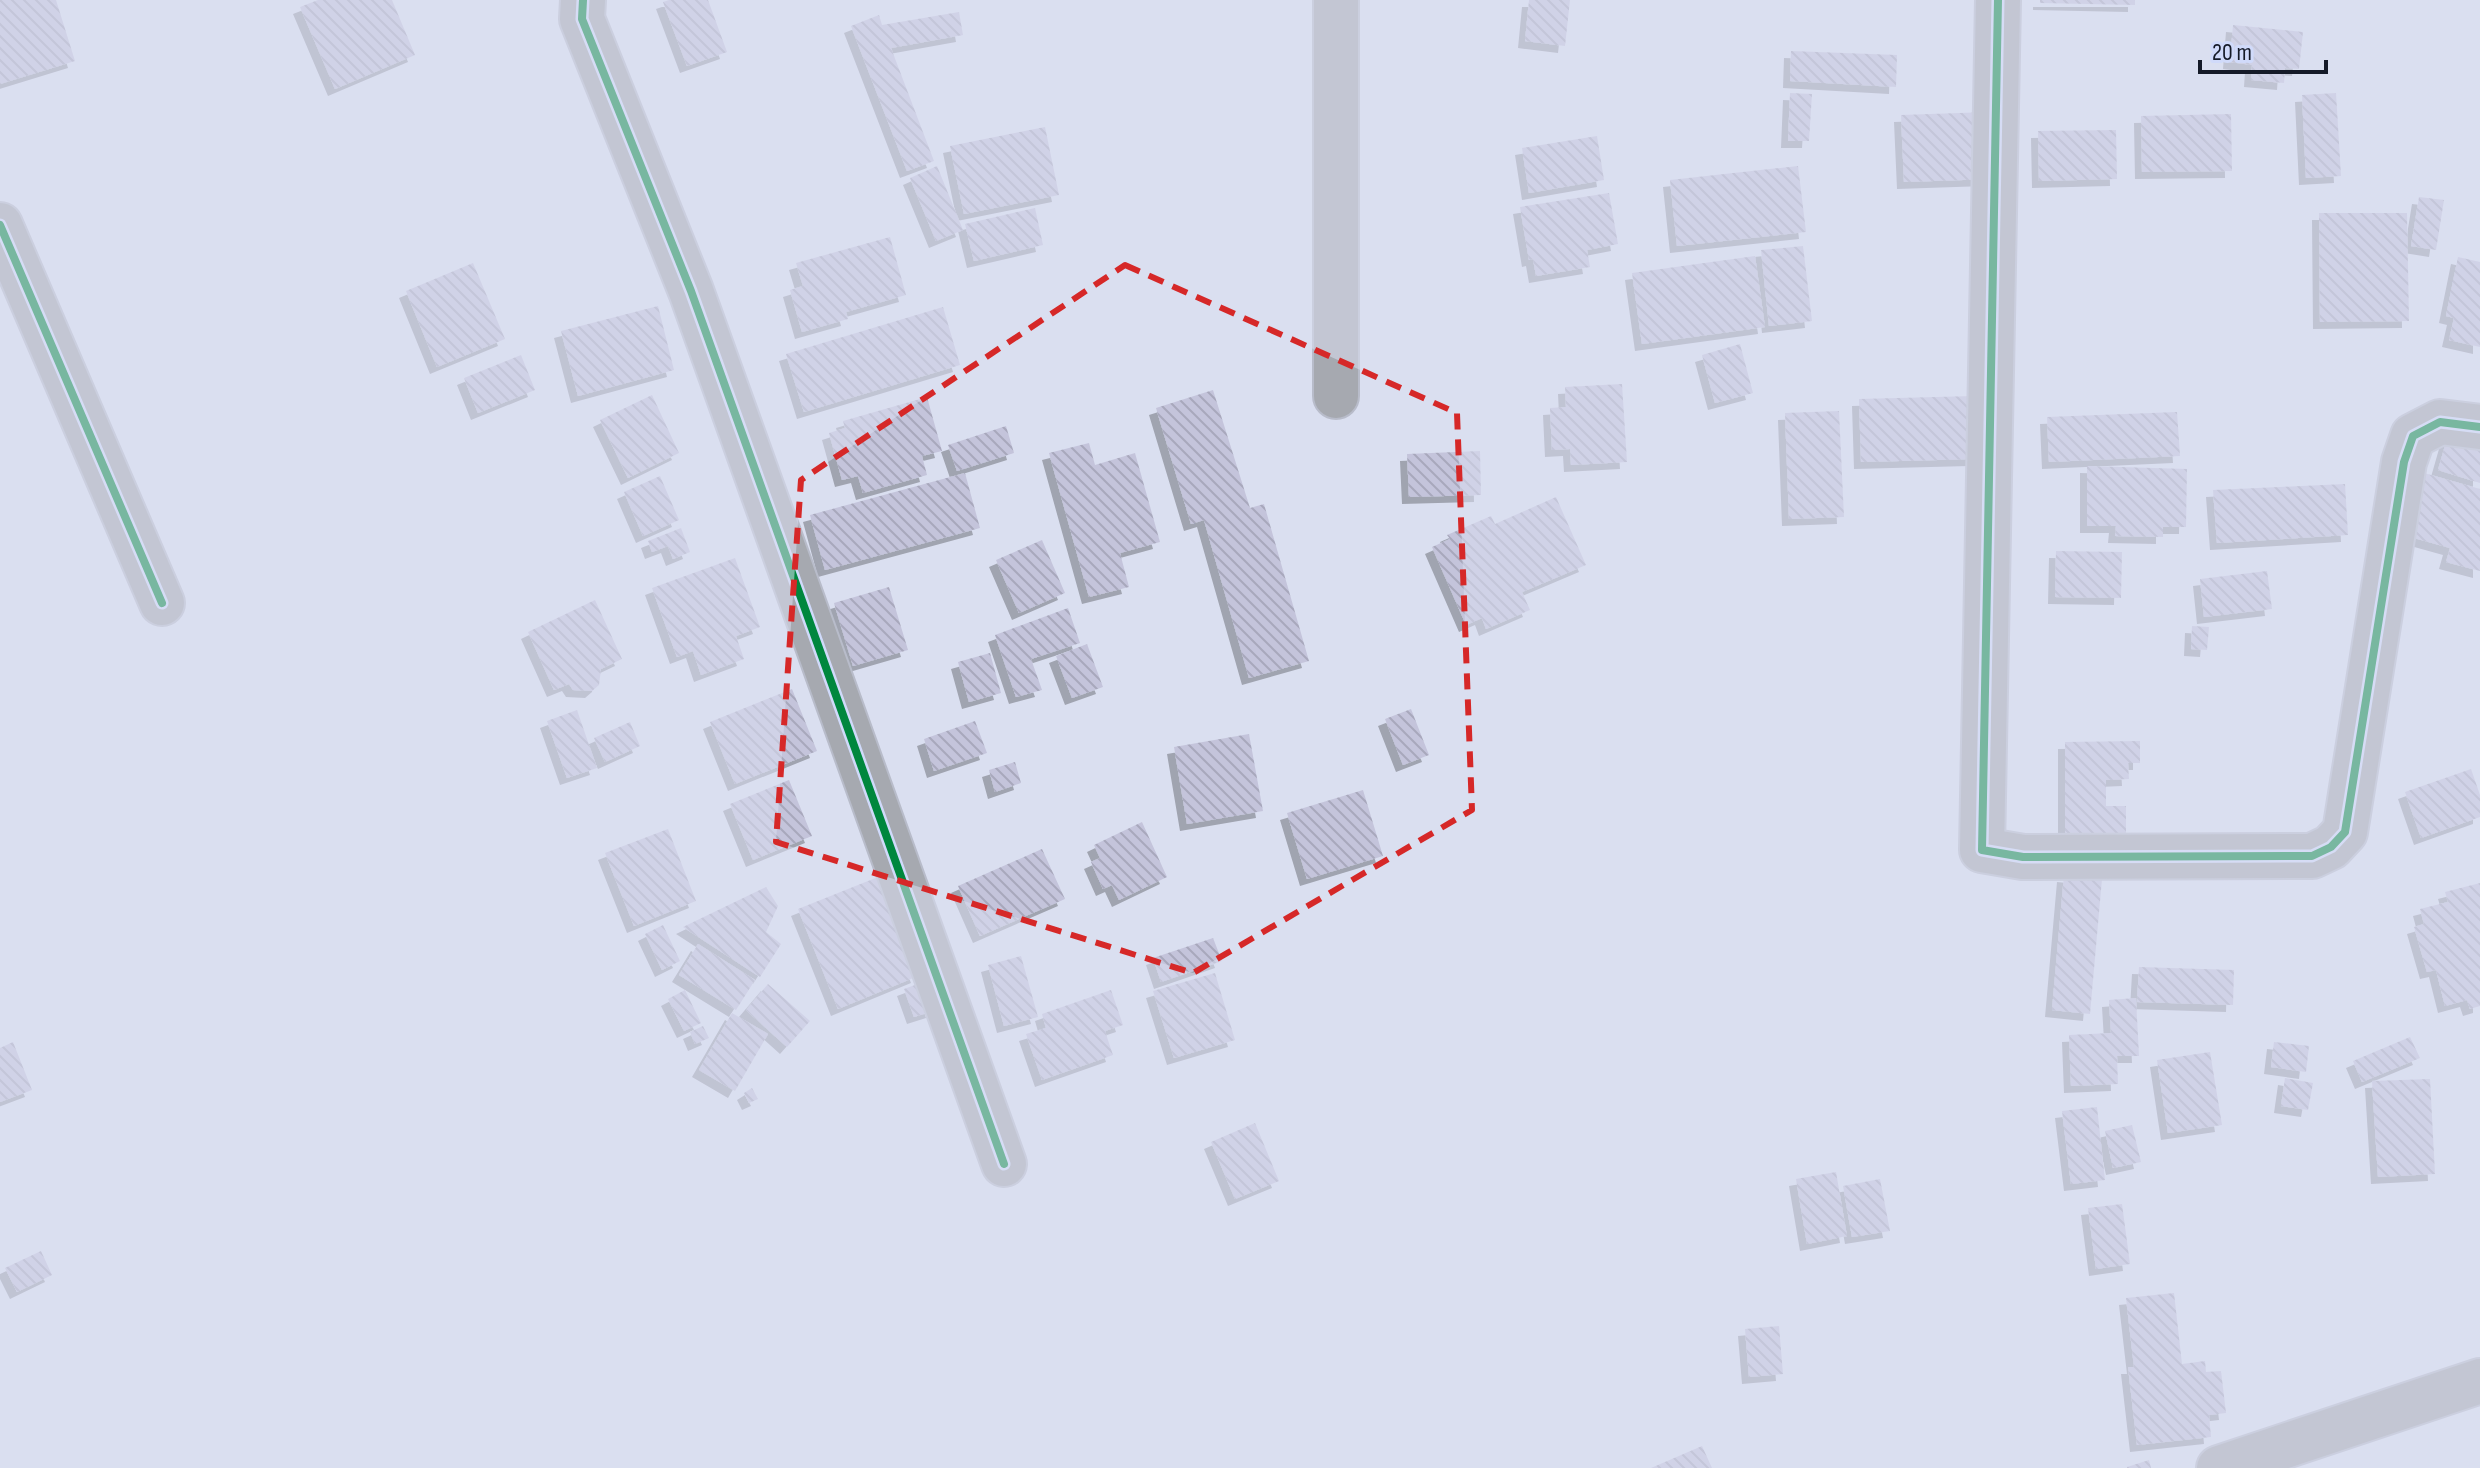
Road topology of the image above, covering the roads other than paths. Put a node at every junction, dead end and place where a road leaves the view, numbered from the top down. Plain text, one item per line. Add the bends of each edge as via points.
1 (583, 0) edge
2 (1336, 0) edge
3 (1998, 0) edge
4 (0, 225) edge
5 (1336, 396) dead end
6 (2480, 427) edge
7 (162, 603) dead end
8 (1004, 1164) dead end
9 (2480, 1381) edge
10 (2219, 1468) edge

1 - 8 street via 582,19 691,291
2 - 5 street
3 - 6 street via 1982,850 2023,857 2312,856 2331,847 2345,832 2404,462 2413,436 2440,422
4 - 7 street
9 - 10 street

